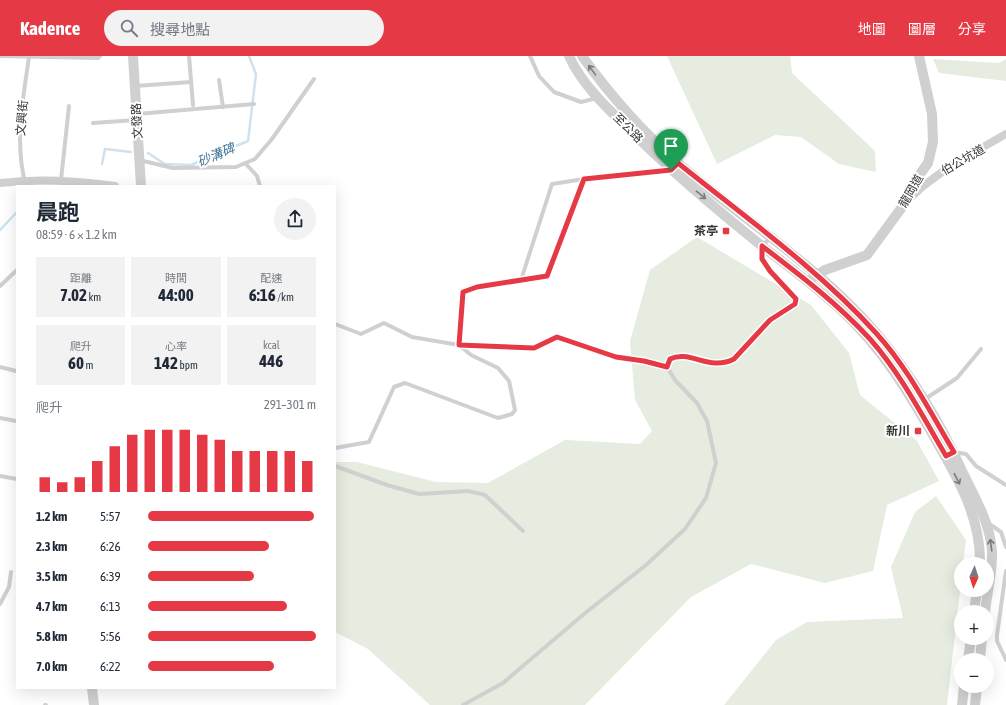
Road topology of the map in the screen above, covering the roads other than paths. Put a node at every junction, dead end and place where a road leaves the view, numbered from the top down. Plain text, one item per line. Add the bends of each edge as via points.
1 (0, 56) edge
2 (100, 56) edge
3 (133, 56) edge
4 (189, 56) edge
5 (530, 56) edge
6 (569, 56) edge
7 (582, 56) edge
8 (919, 56) edge
9 (29, 57) edge
10 (314, 79) dead end
11 (219, 80) dead end
12 (191, 82) junction
13 (135, 86) junction
14 (607, 91) junction
15 (598, 98) junction
16 (254, 104) dead end
17 (193, 105) dead end
18 (69, 106) dead end
19 (223, 107) junction
20 (136, 117) junction
21 (93, 123) dead end
22 (1006, 134) edge
23 (139, 159) junction
24 (245, 163) junction
25 (674, 167) junction
26 (584, 179) junction
27 (61, 180) junction
28 (0, 183) edge
29 (25, 183) edge
30 (105, 185) edge
31 (141, 185) edge
32 (260, 185) edge
33 (905, 203) junction
34 (770, 238) junction
35 (762, 246) junction
36 (16, 271) edge
37 (812, 278) junction
38 (521, 280) junction
39 (0, 286) edge
40 (336, 324) edge
41 (459, 345) junction
42 (981, 349) dead end
43 (0, 367) edge
44 (667, 367) junction
45 (16, 371) dead end
46 (920, 403) junction
47 (0, 418) edge
48 (16, 421) dead end
49 (336, 448) edge
50 (950, 454) junction
51 (336, 466) edge
52 (0, 476) edge
53 (16, 479) edge
54 (1006, 485) edge
55 (974, 516) junction
56 (985, 521) junction
57 (522, 531) dead end
58 (1006, 547) edge
59 (980, 557) edge
60 (11, 572) dead end
61 (1006, 572) edge
62 (0, 604) edge
63 (986, 605) edge
64 (1006, 660) edge
65 (92, 689) edge
66 (963, 693) edge
67 (976, 693) edge
68 (94, 705) edge
69 (463, 705) edge
70 (962, 705) edge
71 (975, 705) edge

1 - 9 lane
2 - 9 lane
3 - 13 street, 文發路
4 - 12 lane
5 - 15 lane via 539,76 554,92 581,102
6 - 15 street, 至公路
14 -> 7 street, 至公路
8 - 33 street, 龍岡道 via 932,114 934,142 928,163 910,188
9 - 29 lane, 文興街 via 21,109 20,142
10 - 24 lane via 272,139 255,158
11 - 19 lane
12 - 13 lane
12 - 17 lane
13 - 20 street, 文發路
14 - 15 street
14 - 25 street, 至公路
15 - 25 street, 至公路
16 - 19 lane
18 - 27 lane
19 - 20 lane
20 - 21 lane
20 - 23 street, 文發路
22 - 33 street, 伯公坑道 via 950,166
23 - 24 lane via 173,168 236,168
23 - 31 street, 文發路
24 - 32 lane via 257,176
25 - 26 lane
25 - 34 street, 至公路
25 -> 35 street, 至公路
26 - 38 lane via 547,276
26 - 38 lane via 552,184
27 - 29 street
27 - 30 street
28 - 29 street
33 - 37 street, 龍岡道 via 867,255 825,270
34 - 35 lane
34 - 37 street, 至公路
35 - 37 street, 至公路
35 - 44 lane via 762,259 796,299 795,304 770,320 734,359 726,363 706,363 676,356 670,359
36 - 39 lane
37 - 46 street via 850,306 877,334 910,378
38 - 41 lane via 477,287 463,292
40 - 41 lane via 360,334 384,323 412,337
41 - 44 lane via 534,348 557,337 616,357
41 - 49 lane via 471,355 498,368 509,381 515,410 512,414 498,418 405,383 394,387 369,442
42 - 46 lane via 957,378
43 - 45 lane
44 - 69 lane via 675,380 698,403 707,421 716,463 706,498 685,529 646,565 503,683
46 - 50 street
47 - 48 lane
50 - 54 lane via 966,454 976,466
50 -> 55 street
50 - 56 street
51 - 57 lane via 419,494 468,491 485,495
52 - 53 lane
55 - 56 lane
55 - 59 street
56 - 58 lane via 1002,532
63 -> 56 street via 992,553
60 - 62 lane via 9,587
61 - 64 lane via 997,635 997,641
65 - 68 street
66 - 70 street
67 - 71 street

